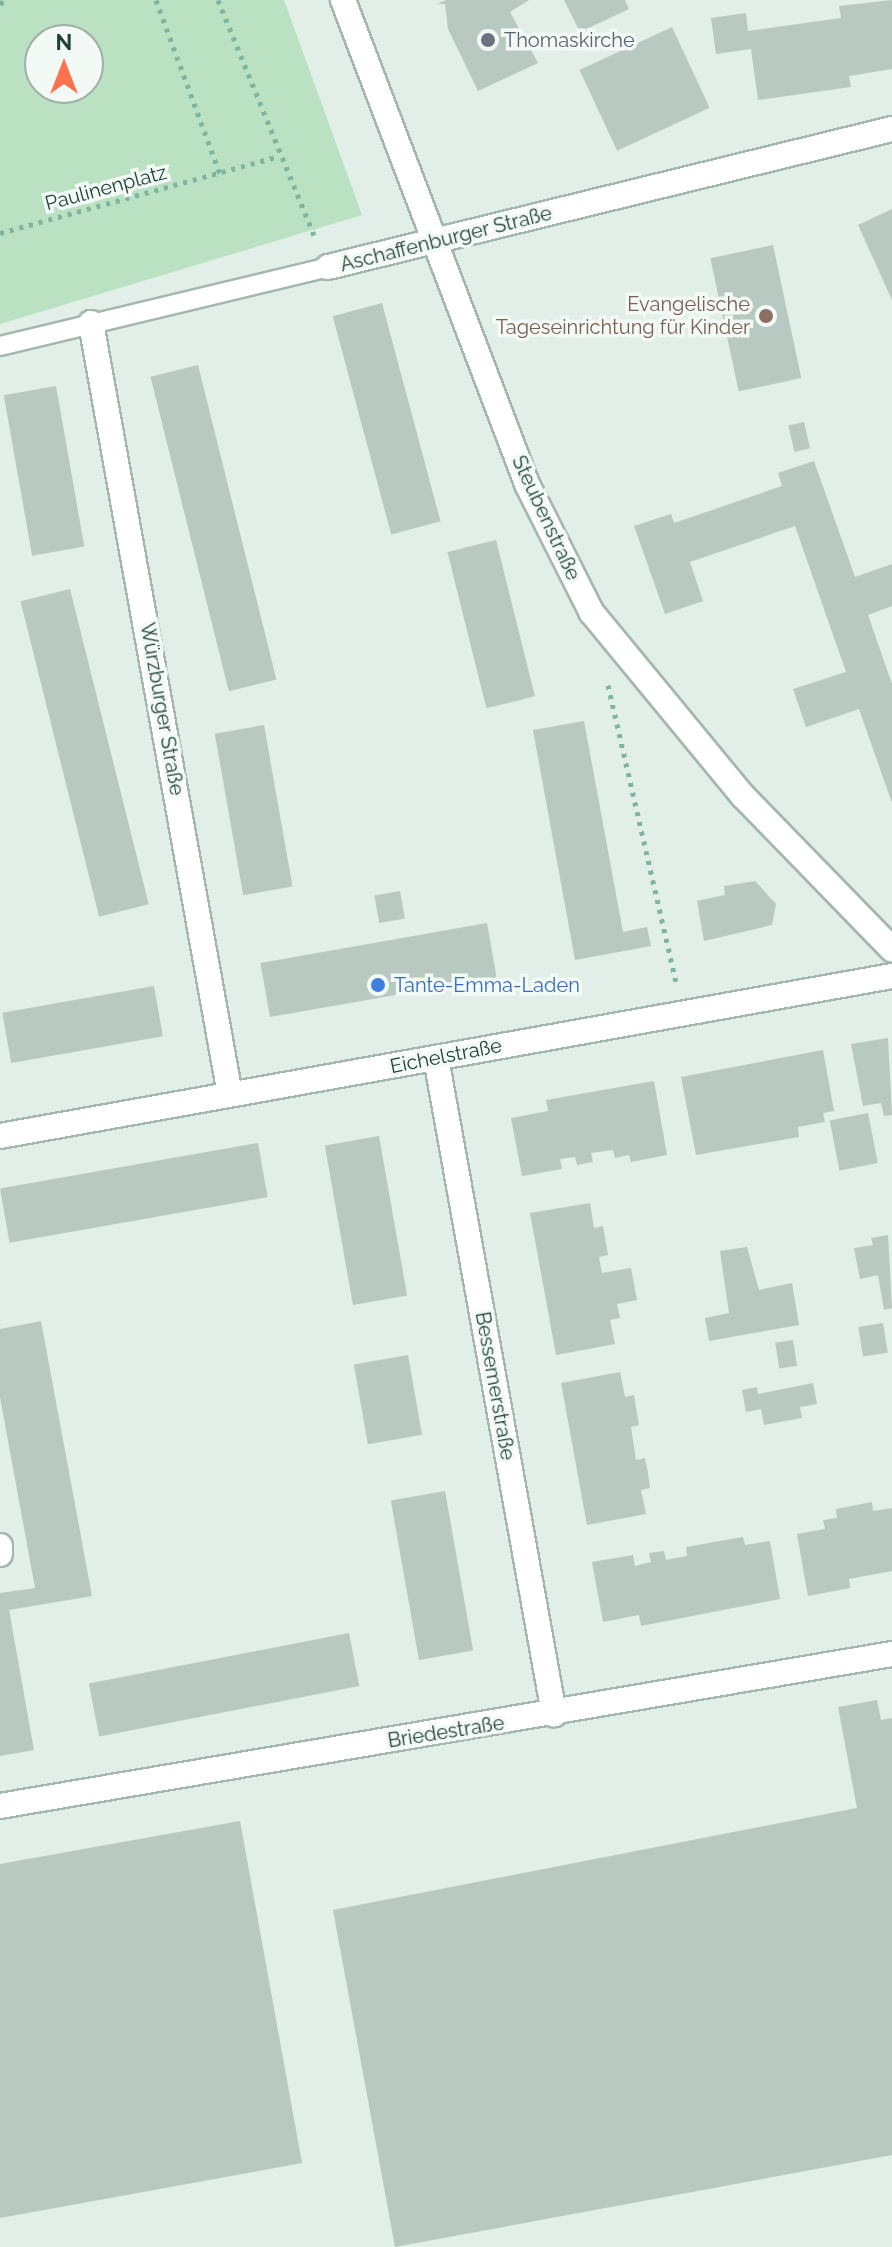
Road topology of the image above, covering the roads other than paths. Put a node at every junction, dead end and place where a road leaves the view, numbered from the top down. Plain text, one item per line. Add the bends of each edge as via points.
1 (343, 0) edge
2 (892, 129) edge
3 (433, 243) junction
4 (328, 267) joint
5 (91, 323) junction
6 (0, 346) edge
7 (892, 949) edge
8 (892, 976) edge
9 (436, 1058) junction
10 (230, 1095) junction
11 (0, 1136) edge
12 (0, 1546) edge
13 (0, 1554) edge
14 (892, 1654) edge
15 (554, 1714) junction
16 (0, 1806) edge

1 - 3 street, Steubenstraße
2 - 3 street, Aschaffenburger Straße
3 - 4 street, Aschaffenburger Straße
3 - 7 street, Steubenstraße via 527,484 592,613 743,796
4 - 5 lane, Aschaffenburger Straße
5 - 6 lane, Aschaffenburger Straße
5 - 10 street, Würzburger Straße
8 - 9 street, Eichelstraße
9 - 10 street, Eichelstraße
9 - 15 street, Bessemerstraße
10 - 11 street, Eichelstraße
12 - 13 street
14 - 15 street, Briedestraße
15 - 16 street, Briedestraße

